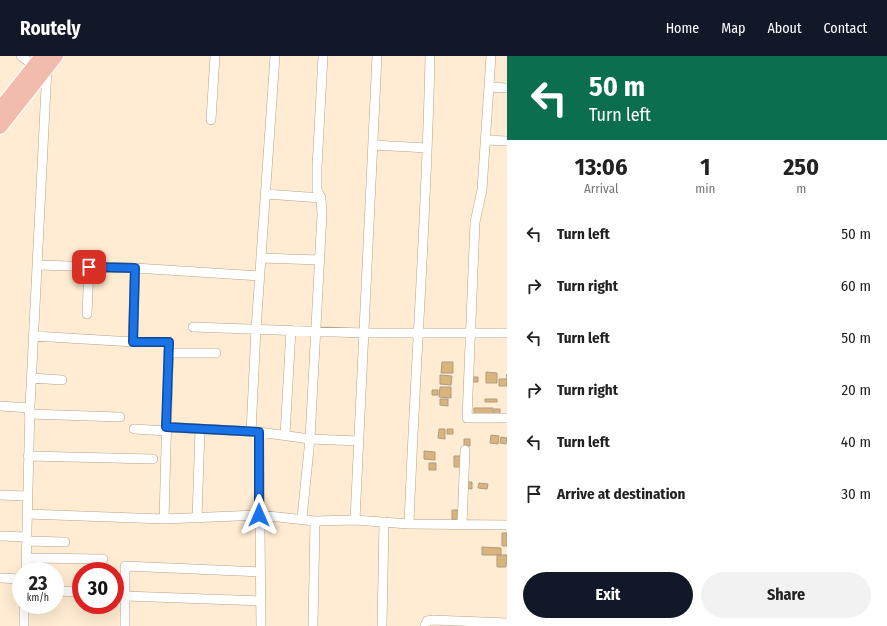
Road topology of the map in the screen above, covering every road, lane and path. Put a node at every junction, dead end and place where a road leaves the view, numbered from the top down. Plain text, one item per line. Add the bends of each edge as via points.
1 (21, 56) edge
2 (215, 56) edge
3 (275, 56) edge
4 (323, 56) edge
5 (377, 56) edge
6 (430, 56) edge
7 (491, 56) edge
8 (44, 61) edge
9 (489, 87) junction
10 (507, 88) edge
11 (0, 109) edge
12 (211, 120) dead end
13 (0, 127) edge
14 (485, 140) junction
15 (507, 141) edge
16 (373, 145) junction
17 (428, 148) junction
18 (266, 194) junction
19 (321, 198) junction
20 (261, 258) junction
21 (320, 260) junction
22 (38, 265) junction
23 (89, 267) junction
24 (135, 268) junction
25 (260, 276) junction
26 (87, 314) dead end
27 (193, 327) dead end
28 (256, 329) junction
29 (291, 330) junction
30 (316, 332) junction
31 (469, 332) junction
32 (364, 333) junction
33 (418, 333) junction
34 (507, 333) edge
35 (34, 336) junction
36 (133, 342) junction
37 (168, 353) junction
38 (216, 353) dead end
39 (31, 378) junction
40 (62, 380) dead end
41 (0, 406) edge
42 (30, 411) junction
43 (120, 417) dead end
44 (507, 418) edge
45 (134, 429) dead end
46 (166, 429) junction
47 (200, 429) junction
48 (255, 432) junction
49 (285, 435) junction
50 (310, 439) junction
51 (359, 441) junction
52 (465, 450) dead end
53 (28, 456) junction
54 (153, 459) dead end
55 (0, 495) edge
56 (27, 496) junction
57 (27, 514) junction
58 (259, 515) junction
59 (197, 518) junction
60 (302, 518) junction
61 (164, 519) junction
62 (355, 520) junction
63 (315, 521) junction
64 (384, 522) junction
65 (409, 524) junction
66 (462, 525) junction
67 (507, 525) edge
68 (0, 536) edge
69 (27, 539) junction
70 (65, 542) dead end
71 (26, 558) junction
72 (103, 559) dead end
73 (26, 562) edge
74 (260, 572) junction
75 (0, 578) edge
76 (12, 579) edge
77 (125, 594) junction
78 (260, 601) junction
79 (24, 614) edge
80 (507, 623) edge
81 (24, 626) edge
82 (124, 626) edge
83 (261, 626) edge
84 (314, 626) edge
85 (382, 626) edge
86 (425, 626) edge

1 - 8 street
2 - 12 street
3 - 18 street
4 - 19 street via 317,167 317,190
5 - 16 street
6 - 17 street
7 - 9 street
8 - 11 main road
8 - 13 main road
8 - 22 street
9 - 10 street
9 - 14 street
14 - 15 street
14 - 31 street via 482,190 475,222
16 - 17 street
16 - 32 street
17 - 33 street
18 - 19 street
18 - 20 street
19 - 21 street
20 - 21 street
20 - 25 street
21 - 30 street
22 - 23 street
22 - 35 street
23 - 24 street
23 - 26 street
24 - 25 street
24 - 36 street
25 - 28 street
27 - 28 street
28 - 29 street
28 - 48 street
29 - 30 street
29 - 49 street
30 - 32 street
30 - 50 street
31 - 33 street
31 - 34 street
31 - 44 street via 466,418
32 - 33 street
32 - 51 street
33 - 65 street
35 - 36 street
35 - 39 street
36 - 37 street via 169,342
37 - 38 street
37 - 46 street
39 - 40 street
39 - 42 street
41 - 42 street
42 - 43 street
42 - 53 street
45 - 46 street
46 - 47 street
46 - 61 street
47 - 48 street
47 - 59 street
48 - 49 street
48 - 58 street
49 - 50 street
50 - 51 street
50 - 60 street
51 - 62 street
52 - 66 street
53 - 54 street
53 - 56 street
55 - 56 street
56 - 57 street
57 - 61 street
57 - 69 street
58 - 59 street
58 - 60 street
58 - 74 street
59 - 61 street
60 - 63 street
62 - 63 street
62 - 64 street
63 - 84 street
64 - 65 street
64 - 85 street
65 - 66 street
66 - 67 street
68 - 69 street
69 - 70 street
69 - 71 street
71 - 72 street
71 - 73 street
74 - 77 street via 125,566
74 - 78 street
75 - 76 street
77 - 78 street
77 - 82 street
78 - 83 street
79 - 81 street
80 - 86 street via 430,620

